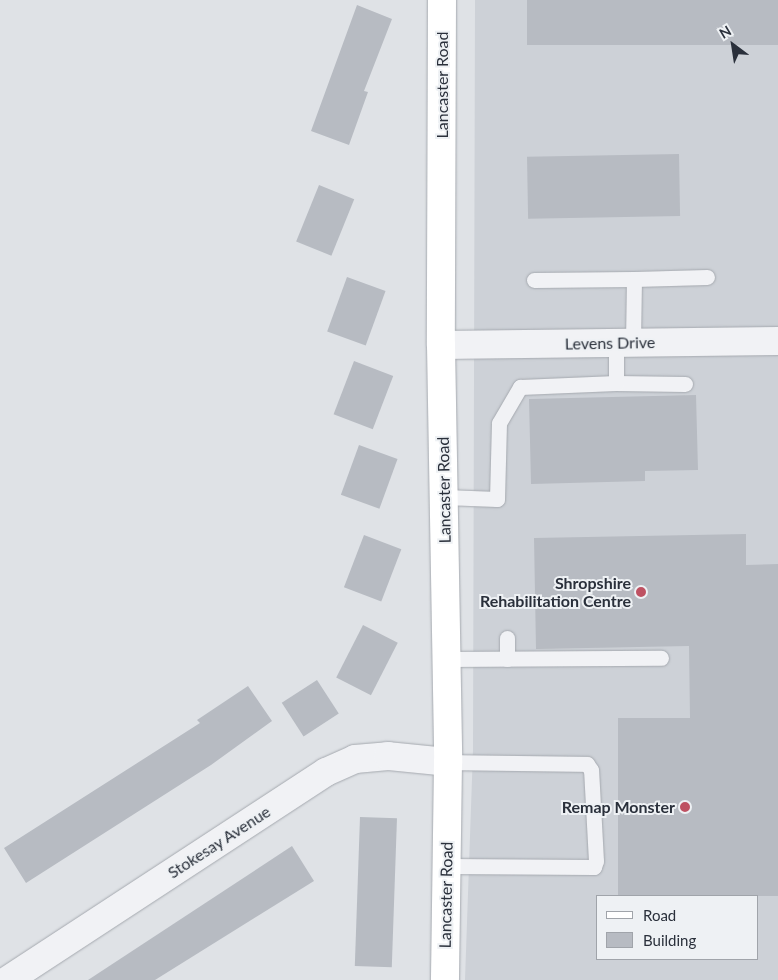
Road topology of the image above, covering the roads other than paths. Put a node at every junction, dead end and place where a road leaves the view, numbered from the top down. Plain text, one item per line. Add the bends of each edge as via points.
1 (442, 0) edge
2 (707, 277) dead end
3 (634, 279) junction
4 (534, 280) dead end
5 (778, 341) edge
6 (625, 343) junction
7 (441, 345) junction
8 (616, 383) junction
9 (685, 384) dead end
10 (444, 497) junction
11 (507, 638) dead end
12 (661, 658) dead end
13 (446, 659) junction
14 (507, 659) junction
15 (448, 762) junction
16 (447, 866) junction
17 (8, 980) edge
18 (445, 980) edge

1 - 7 street, Lancaster Road
2 - 3 lane
3 - 4 lane
3 - 6 lane
5 - 6 street, Levens Drive
6 - 7 street, Levens Drive
6 - 8 lane
7 - 10 street, Lancaster Road
8 - 9 lane
8 - 10 lane via 520,387 498,424 497,499
10 - 13 street, Lancaster Road
11 - 14 lane
12 - 14 lane
13 - 14 lane
13 - 15 street, Lancaster Road
15 - 16 street, Lancaster Road
15 - 16 lane via 587,764 591,779 594,867
15 - 17 street, Stokesay Avenue via 388,756 355,759 326,772
16 - 18 street, Lancaster Road

